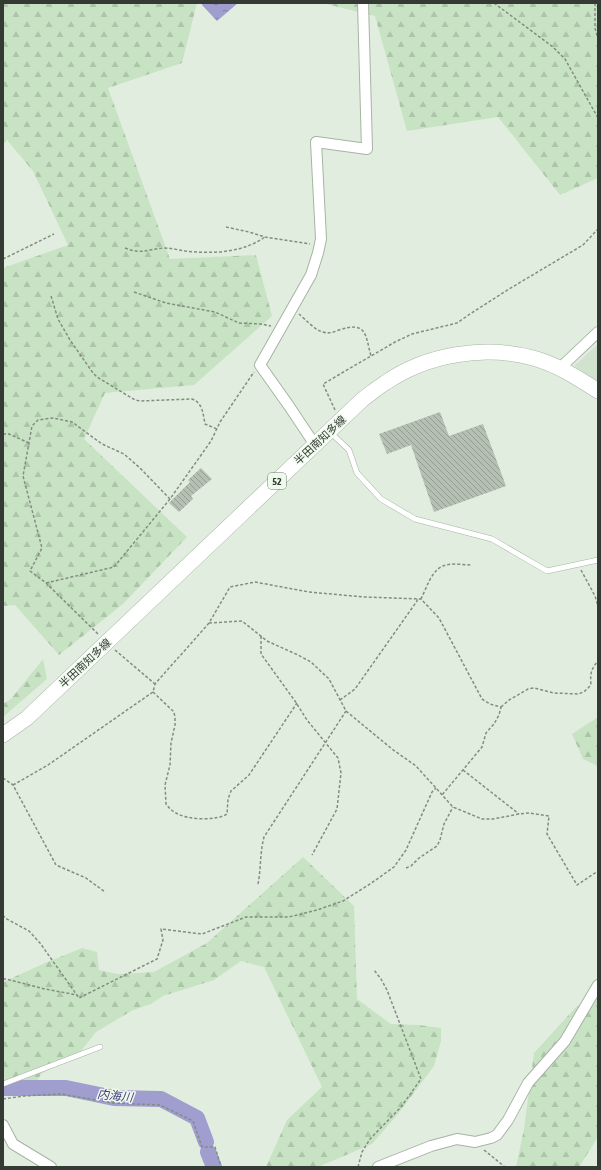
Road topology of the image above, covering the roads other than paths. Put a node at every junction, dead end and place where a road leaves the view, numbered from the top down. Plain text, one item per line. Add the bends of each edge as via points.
1 (363, 3) edge
2 (598, 332) edge
3 (560, 368) junction
4 (598, 391) edge
5 (334, 426) junction
6 (315, 445) junction
7 (598, 560) edge
8 (3, 735) edge
9 (598, 985) edge
10 (100, 1047) dead end
11 (3, 1084) edge
12 (3, 1125) edge
13 (51, 1167) edge
14 (378, 1167) edge

1 - 6 street via 367,149 316,142 321,238 318,252 311,275 260,365
2 - 3 street
3 - 4 main road, 半田南知多線 / 52
3 - 5 main road, 半田南知多線 / 52 via 534,358 516,355 476,352 454,355 405,371 386,382
5 - 6 main road, 半田南知多線 / 52
5 - 7 lane via 349,450 357,473 381,499 415,519 492,539 547,571
6 - 8 main road, 半田南知多線 / 52 via 27,718
9 - 14 street via 565,1041 528,1083 497,1135 475,1142 457,1139 431,1146
10 - 11 lane
12 - 13 street via 13,1144

